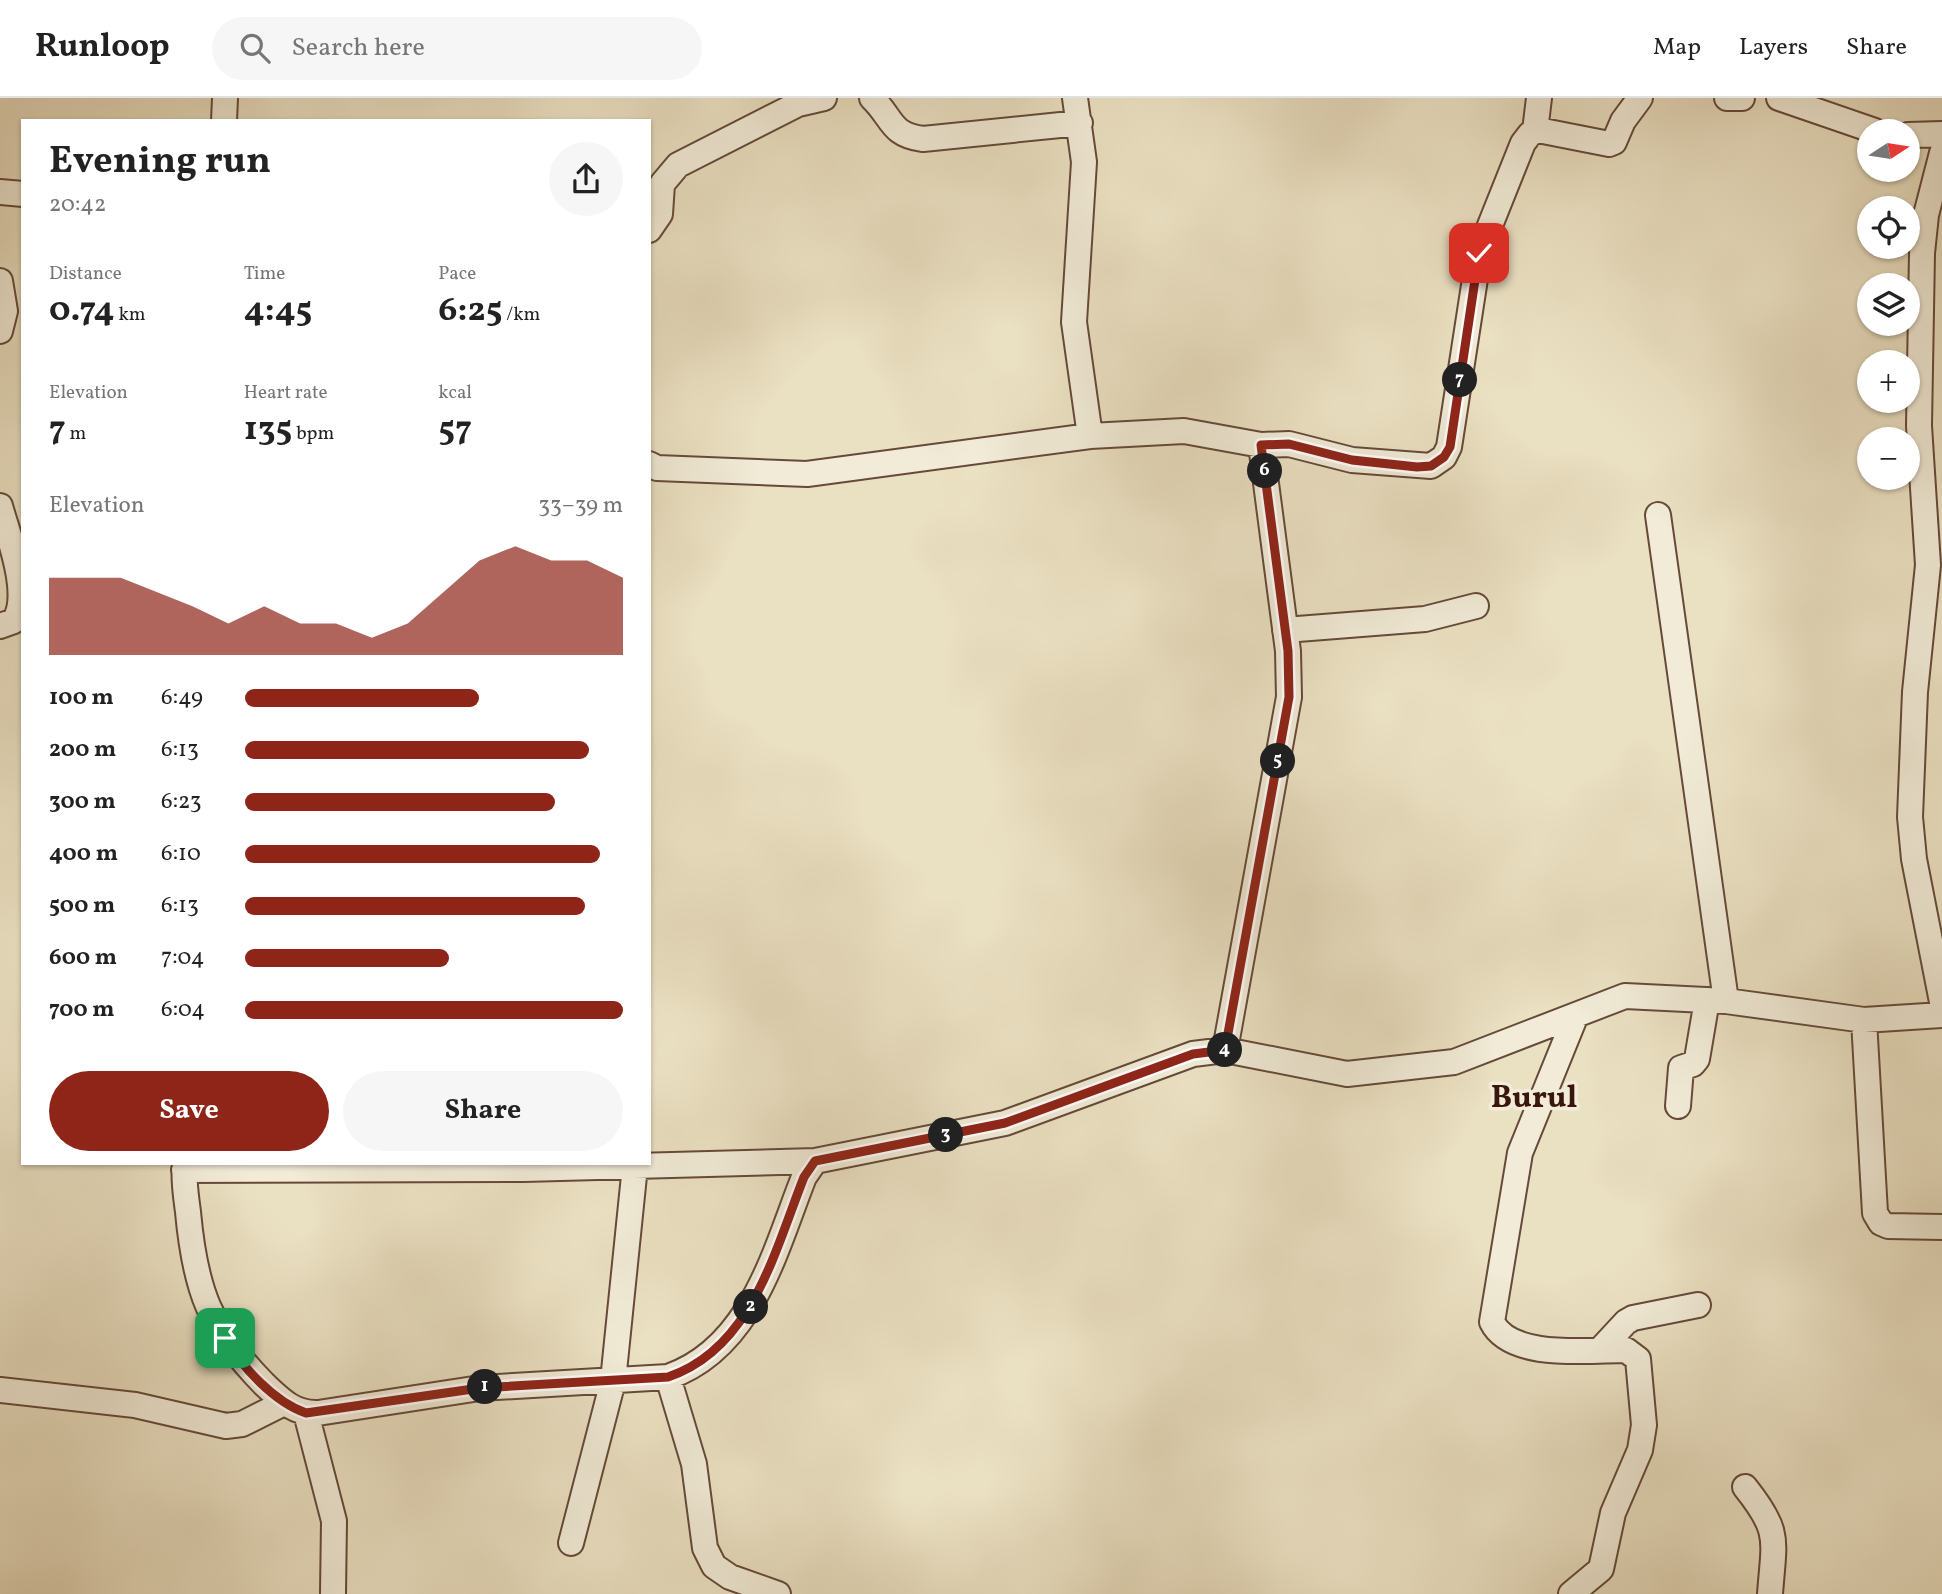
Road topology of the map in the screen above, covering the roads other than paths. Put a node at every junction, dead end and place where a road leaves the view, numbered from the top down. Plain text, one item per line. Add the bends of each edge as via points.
1 (225, 98) edge
2 (824, 98) edge
3 (873, 98) edge
4 (1076, 98) edge
5 (1539, 98) edge
6 (1640, 98) edge
7 (1727, 98) edge
8 (1742, 98) edge
9 (1779, 98) edge
10 (797, 101) edge
11 (225, 119) edge
12 (1080, 123) junction
13 (1857, 125) edge
14 (1535, 131) junction
15 (1942, 134) edge
16 (1920, 135) edge
17 (1942, 153) edge
18 (0, 192) edge
19 (21, 194) edge
20 (651, 227) edge
21 (0, 281) edge
22 (0, 331) edge
23 (1090, 436) junction
24 (1261, 445) junction
25 (651, 465) edge
26 (0, 506) edge
27 (1658, 515) dead end
28 (1476, 606) dead end
29 (0, 625) edge
30 (1285, 630) junction
31 (1717, 1001) junction
32 (1942, 1002) edge
33 (1576, 1015) junction
34 (1942, 1015) edge
35 (1864, 1020) junction
36 (1225, 1050) junction
37 (1678, 1106) dead end
38 (815, 1161) junction
39 (635, 1166) junction
40 (184, 1167) edge
41 (1942, 1227) edge
42 (1698, 1305) dead end
43 (1600, 1350) junction
44 (668, 1377) junction
45 (613, 1381) junction
46 (0, 1390) edge
47 (295, 1408) junction
48 (1745, 1487) dead end
49 (571, 1543) dead end
50 (333, 1594) edge
51 (778, 1594) edge
52 (1571, 1594) edge
53 (1770, 1594) edge

1 - 11 street
2 - 10 street
3 - 12 street via 906,137
4 - 12 street
5 - 14 street
6 - 14 street via 1615,142 1609,144
7 - 8 street
9 - 13 street
10 - 20 street via 678,165 662,184 660,214
12 - 23 street via 1084,162 1074,322
14 - 24 street via 1523,143 1479,253 1450,447 1444,457 1431,466 1417,467 1352,460 1289,444
15 - 16 street
17 - 32 street via 1926,215 1922,253 1919,426 1928,565 1915,692 1910,817
18 - 19 street
21 - 22 street via 5,311
23 - 24 street via 1184,431
23 - 25 street via 807,474
24 - 30 street
26 - 29 street via 16,562 21,603 14,621
27 - 31 street
28 - 30 street via 1425,620
30 - 36 street via 1289,697
31 - 33 street via 1625,996
31 - 35 street
31 - 37 street via 1696,1062 1679,1073
33 - 36 street via 1475,1057 1365,1072 1333,1073
33 - 43 street via 1520,1153 1492,1322 1498,1334 1529,1348
34 - 35 street
35 - 41 street via 1875,1213 1888,1226
36 - 38 street via 1193,1054 1005,1123
38 - 39 street
38 - 44 street via 804,1177 747,1314 684,1371
39 - 40 street
39 - 45 street
40 - 47 street via 192,1259 204,1299 234,1353
42 - 43 street via 1633,1318
43 - 52 street via 1626,1350 1638,1359 1643,1437 1613,1513 1601,1569
44 - 45 street
44 - 51 street via 694,1464 705,1548 714,1566 730,1577
45 - 47 street via 480,1388
45 - 49 street
46 - 47 street via 135,1405 226,1426
47 - 50 street via 334,1521
48 - 53 street via 1773,1529

